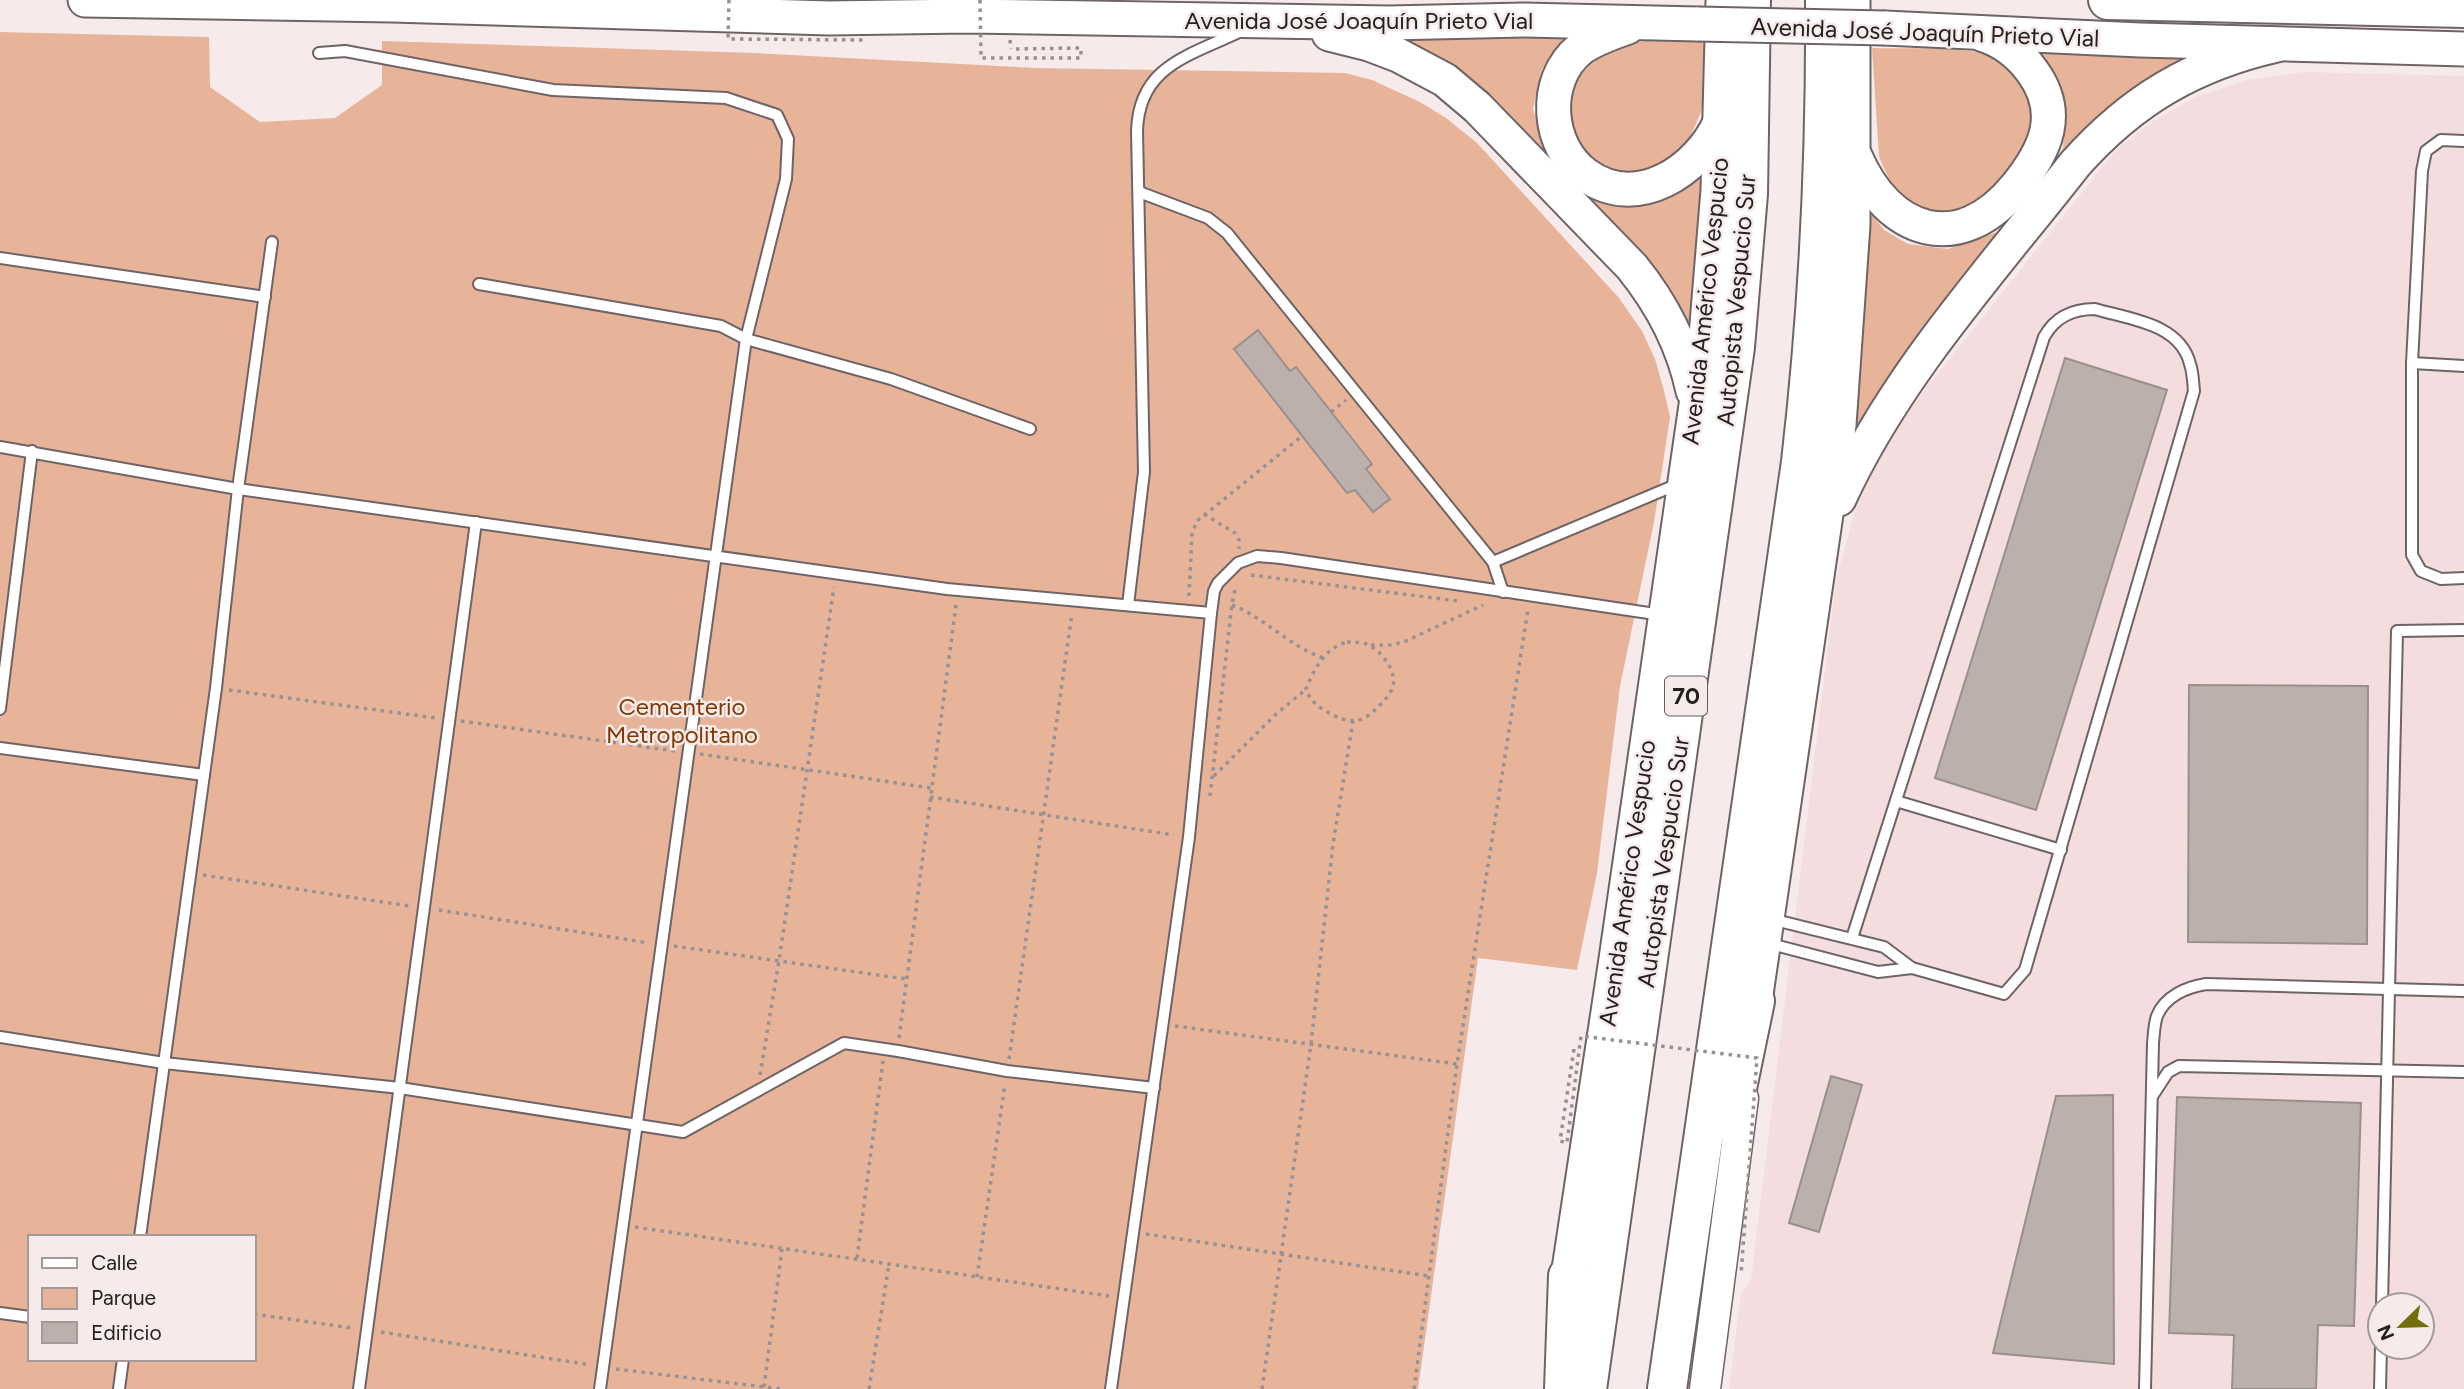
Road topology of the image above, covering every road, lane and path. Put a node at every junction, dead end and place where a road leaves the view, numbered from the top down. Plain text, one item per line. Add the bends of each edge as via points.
1 (85, 0) edge
2 (729, 0) edge
3 (981, 0) edge
4 (1723, 0) edge
5 (1751, 0) edge
6 (1825, 0) edge
7 (1853, 0) edge
8 (2108, 0) edge
9 (2464, 8) edge
10 (1261, 22) junction
11 (1641, 23) junction
12 (1972, 31) junction
13 (865, 40) dead end
14 (2277, 45) junction
15 (1011, 49) dead end
16 (2464, 49) edge
17 (319, 53) dead end
18 (1721, 119) junction
19 (2464, 141) edge
20 (1855, 156) junction
21 (1139, 192) junction
22 (272, 242) dead end
23 (0, 258) edge
24 (478, 284) dead end
25 (265, 297) junction
26 (746, 339) junction
27 (2412, 363) junction
28 (2464, 366) edge
29 (1696, 411) junction
30 (1030, 429) dead end
31 (1302, 436) dead end
32 (0, 447) edge
33 (32, 451) junction
34 (1686, 481) junction
35 (239, 489) junction
36 (1204, 514) junction
37 (476, 522) junction
38 (1825, 531) junction
39 (717, 555) junction
40 (1493, 562) junction
41 (1238, 563) junction
42 (837, 572) junction
43 (2464, 578) edge
44 (958, 589) junction
45 (1503, 592) junction
46 (1074, 600) junction
47 (1232, 604) junction
48 (1128, 605) junction
49 (1483, 605) junction
50 (1494, 605) dead end
51 (1517, 606) dead end
52 (1191, 610) junction
53 (1212, 613) junction
54 (1666, 616) junction
55 (2464, 630) edge
56 (1369, 645) junction
57 (1323, 658) junction
58 (216, 688) junction
59 (1306, 689) junction
60 (0, 709) edge
61 (450, 720) junction
62 (1353, 721) junction
63 (0, 748) edge
64 (689, 753) junction
65 (808, 770) junction
66 (204, 775) junction
67 (1213, 777) junction
68 (931, 788) junction
69 (930, 797) junction
70 (1209, 800) dead end
71 (1896, 801) junction
72 (1043, 814) junction
73 (1189, 837) junction
74 (2061, 850) junction
75 (191, 873) junction
76 (426, 908) junction
77 (1766, 930) junction
78 (1852, 938) junction
79 (662, 945) junction
80 (779, 961) junction
81 (1912, 968) junction
82 (905, 979) junction
83 (2389, 989) junction
84 (2464, 991) edge
85 (1755, 1000) junction
86 (1162, 1024) junction
87 (0, 1037) edge
88 (1311, 1044) junction
89 (884, 1049) junction
90 (1574, 1049) dead end
91 (898, 1051) junction
92 (164, 1063) junction
93 (1457, 1064) junction
94 (2387, 1070) junction
95 (1007, 1071) junction
96 (2464, 1072) edge
97 (400, 1088) junction
98 (1153, 1088) junction
99 (757, 1093) junction
100 (2151, 1097) junction
101 (637, 1126) junction
102 (623, 1226) junction
103 (1133, 1232) junction
104 (140, 1235) edge
105 (782, 1249) junction
106 (1281, 1254) junction
107 (857, 1259) junction
108 (889, 1264) junction
109 (1741, 1275) dead end
110 (1429, 1276) junction
111 (1568, 1276) junction
112 (977, 1277) junction
113 (2382, 1291) edge
114 (1124, 1298) junction
115 (0, 1312) edge
116 (256, 1314) edge
117 (28, 1317) edge
118 (367, 1330) junction
119 (123, 1361) edge
120 (2381, 1361) edge
121 (603, 1367) junction
122 (1668, 1382) edge
123 (763, 1388) edge
124 (119, 1389) edge
125 (359, 1389) edge
126 (600, 1389) edge
127 (780, 1389) edge
128 (869, 1389) edge
129 (1111, 1389) edge
130 (1262, 1389) edge
131 (1414, 1389) edge
132 (1549, 1389) edge
133 (1564, 1389) edge
134 (1587, 1389) edge
135 (1705, 1389) edge
136 (2145, 1389) edge
137 (2380, 1389) edge

1 - 10 main road, Avenida José Joaquín Prieto Vial via 829,18
2 - 13 path, bridge via 728,38
3 - 15 path, bridge via 981,58 1081,58 1081,48
4 - 18 main road, Avenida Américo Vespucio
5 - 134 highway, Autopista Vespucio Sur / 70 via 1748,194 1735,347
6 - 122 highway via 1823,202 1811,372
7 - 20 main road
8 - 9 highway
10 - 11 main road, Avenida José Joaquín Prieto Vial
10 - 21 lane via 1181,59 1149,86 1138,114
10 - 29 main road via 1369,44 1420,65 1462,93 1647,285 1680,346
11 - 12 main road, Avenida José Joaquín Prieto Vial, bridge
11 - 18 main road via 1589,43 1572,57 1560,76 1554,99 1555,126 1576,165 1613,187 1651,186 1695,160
12 - 14 main road, Avenida José Joaquín Prieto Vial
12 - 20 main road via 2015,52 2042,85 2048,106 2047,134 2036,161 1999,207 1966,226 1923,226 1887,205 1867,181
14 - 16 main road, Avenida José Joaquín Prieto Vial
14 - 38 main road via 2220,60 2171,83 2096,140 1893,399 1854,467
17 - 26 lane via 345,51 553,90 726,98 777,115 788,139 786,179
18 - 29 main road, Avenida Américo Vespucio via 1713,261
19 - 27 lane via 2441,140 2426,151
20 - 38 main road via 1846,346
21 - 40 lane via 1208,218 1227,233
21 - 48 lane via 1144,472
22 - 25 lane
23 - 25 lane
24 - 26 lane via 721,326
25 - 35 lane
26 - 30 lane via 891,379
26 - 39 lane
27 - 28 lane
27 - 43 lane via 2412,555 2421,571 2441,579
29 - 34 main road, Avenida Américo Vespucio
31 - 36 path
32 - 33 lane
33 - 35 lane
33 - 60 lane
34 - 40 lane
34 - 54 main road, Avenida Américo Vespucio
35 - 37 lane
35 - 58 lane
36 - 41 path via 1238,536
36 - 52 path via 1192,534
37 - 39 lane
37 - 61 lane
38 - 77 main road
39 - 42 lane
39 - 64 lane
40 - 45 lane
41 - 45 lane via 1257,556 1280,558
41 - 53 lane via 1218,583
42 - 44 lane
42 - 65 path
44 - 46 lane
44 - 68 path
45 - 54 lane
46 - 48 lane
46 - 72 path
47 - 49 path via 1237,583 1245,577
47 - 57 path
47 - 67 path
48 - 52 lane
49 - 50 path
49 - 56 path via 1406,641
51 - 93 path via 1529,607
52 - 53 lane
53 - 73 lane
54 - 111 main road, Avenida Américo Vespucio
55 - 83 lane via 2397,631
56 - 57 path via 1347,642
56 - 62 path via 1387,663 1393,685 1367,719
57 - 59 path
58 - 61 path
58 - 66 lane
59 - 62 path via 1325,711
59 - 67 path
61 - 64 path
61 - 76 lane
62 - 88 path via 1333,844
63 - 66 lane
64 - 65 path
64 - 79 lane
65 - 68 path
65 - 80 path
66 - 75 lane
67 - 70 path
68 - 69 path
69 - 72 path
69 - 82 path
71 - 74 lane
71 - 74 lane via 2044,337 2072,311 2106,312 2165,330 2190,361 2194,391
71 - 78 lane
72 - 73 path
72 - 95 path
73 - 86 lane
74 - 81 lane via 2025,970 2004,993
75 - 76 path
75 - 92 lane
76 - 79 path
76 - 97 lane
77 - 78 lane
77 - 81 lane via 1878,971
77 - 85 main road
78 - 81 lane via 1884,947
79 - 80 path
79 - 101 lane
80 - 82 path
80 - 99 path
82 - 91 path
83 - 84 lane
83 - 94 lane
83 - 100 lane via 2190,986 2172,997 2158,1015
85 - 122 highway via 1705,1238
85 - 135 main road
86 - 88 path
86 - 98 lane
87 - 92 lane
88 - 93 path
88 - 106 path
89 - 91 lane
89 - 99 lane via 844,1043
89 - 107 path
90 - 109 path, bridge via 1560,1141 1567,1143 1581,1036 1757,1058
91 - 95 lane
92 - 97 lane
92 - 104 lane
93 - 110 path
94 - 96 lane
94 - 100 lane via 2179,1066 2168,1072
94 - 113 lane
95 - 98 lane
95 - 112 path
97 - 101 lane
97 - 118 lane
98 - 103 lane
99 - 101 lane via 683,1132
100 - 136 lane
101 - 102 lane
102 - 105 path
102 - 121 lane
103 - 106 path
103 - 114 lane
105 - 107 path
105 - 123 path
106 - 110 path
106 - 130 path
107 - 108 path
108 - 112 path
108 - 128 path
110 - 131 path
111 - 132 main road, Avenida Américo Vespucio
111 - 133 highway
112 - 114 path
114 - 129 lane
115 - 117 lane
116 - 118 path
118 - 121 path
118 - 125 lane
119 - 124 lane
120 - 137 lane
121 - 123 path
121 - 126 lane
123 - 127 path

